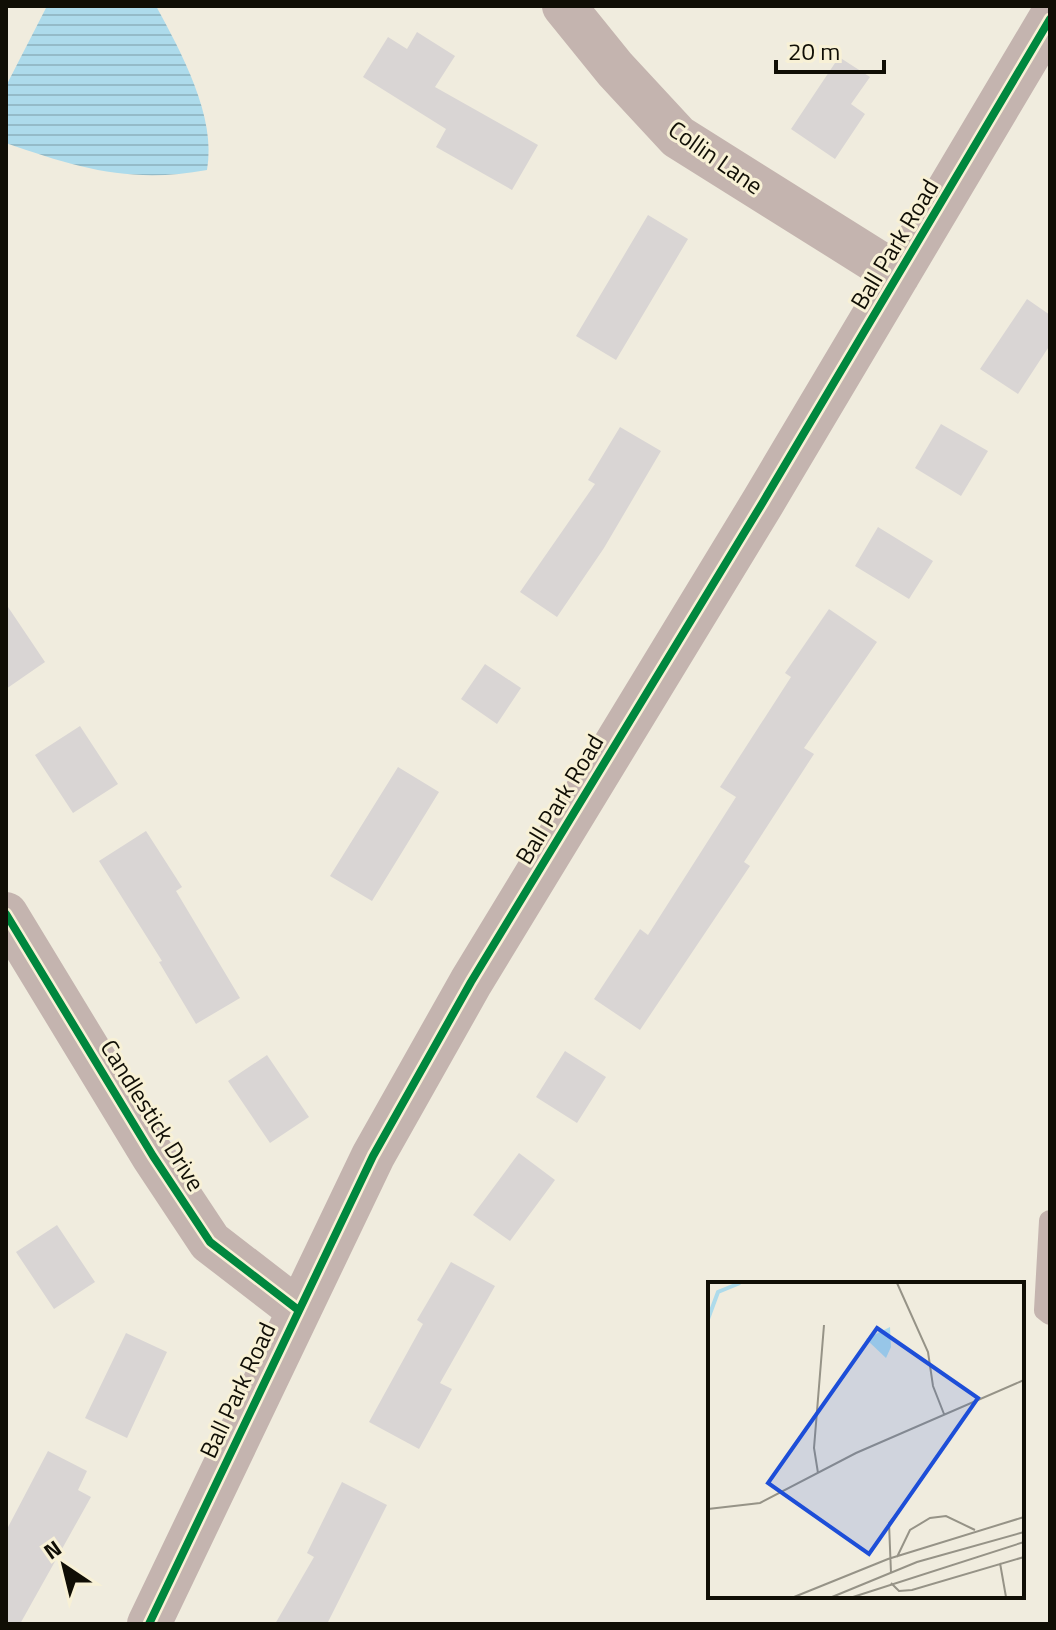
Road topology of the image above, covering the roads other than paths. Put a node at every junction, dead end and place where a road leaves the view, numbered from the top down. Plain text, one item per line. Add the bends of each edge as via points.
1 (564, 6) edge
2 (1050, 19) edge
3 (898, 275) junction
4 (6, 914) edge
5 (1050, 1221) edge
6 (297, 1309) junction
7 (1050, 1314) edge
8 (149, 1624) edge

1 - 3 street, Collin Lane via 678,137
2 - 3 street, Ball Park Road
3 - 6 street, Ball Park Road via 471,982 373,1156
4 - 6 street, Candlestick Drive via 210,1242
5 - 7 lane via 1045,1310
6 - 8 street, Ball Park Road

